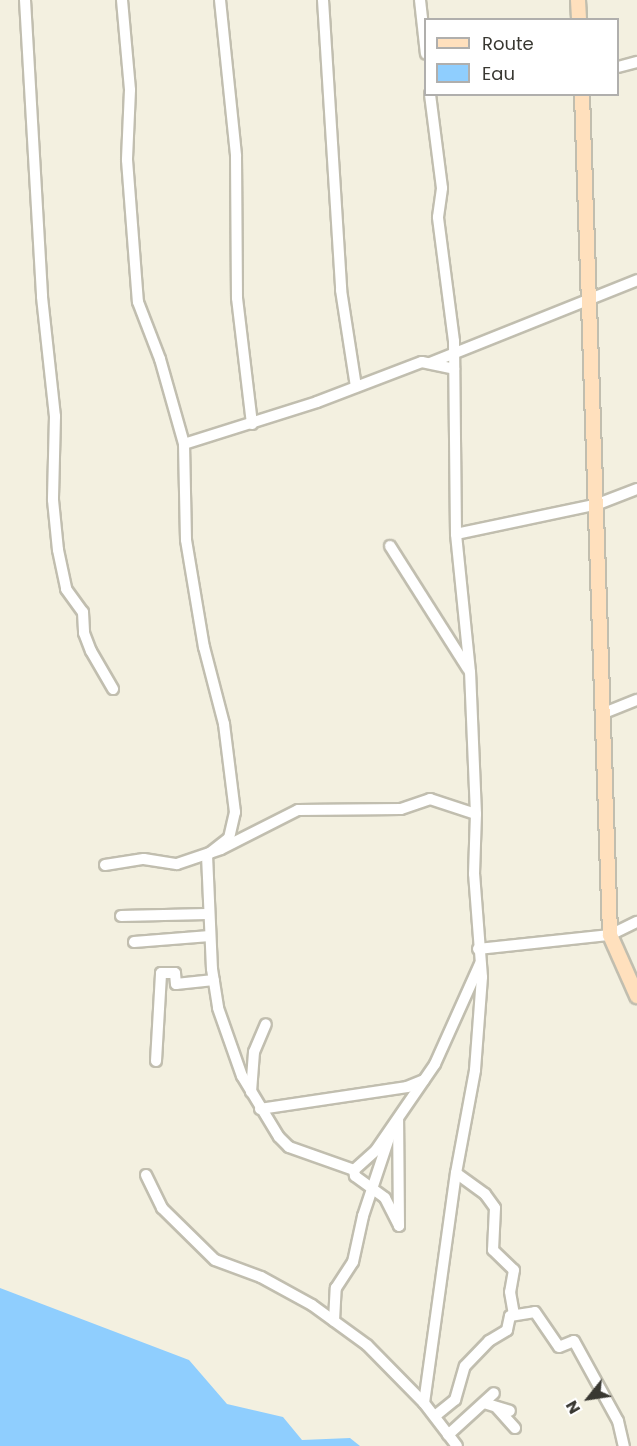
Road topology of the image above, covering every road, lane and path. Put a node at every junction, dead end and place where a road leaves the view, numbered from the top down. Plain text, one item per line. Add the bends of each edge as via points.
1 (25, 0) edge
2 (122, 0) edge
3 (220, 0) edge
4 (323, 0) edge
5 (420, 0) edge
6 (576, 0) edge
7 (579, 18) edge
8 (424, 36) edge
9 (637, 62) edge
10 (619, 67) edge
11 (430, 96) edge
12 (582, 96) edge
13 (637, 280) edge
14 (587, 302) junction
15 (454, 353) junction
16 (430, 363) junction
17 (454, 369) junction
18 (356, 387) junction
19 (252, 424) junction
20 (184, 444) junction
21 (637, 489) edge
22 (598, 504) junction
23 (456, 534) junction
24 (390, 546) dead end
25 (470, 672) junction
26 (113, 689) dead end
27 (637, 700) edge
28 (604, 712) junction
29 (477, 814) junction
30 (207, 855) junction
31 (105, 865) dead end
32 (207, 914) junction
33 (121, 916) dead end
34 (637, 922) edge
35 (610, 935) junction
36 (210, 936) junction
37 (134, 942) dead end
38 (478, 949) junction
39 (480, 964) junction
40 (214, 980) junction
41 (637, 996) edge
42 (266, 1024) dead end
43 (156, 1061) dead end
44 (424, 1080) junction
45 (251, 1093) junction
46 (260, 1109) junction
47 (395, 1123) junction
48 (354, 1170) junction
49 (456, 1173) junction
50 (146, 1175) dead end
51 (374, 1189) junction
52 (514, 1315) junction
53 (334, 1321) junction
54 (494, 1393) dead end
55 (424, 1402) junction
56 (484, 1403) junction
57 (497, 1408) junction
58 (510, 1411) dead end
59 (435, 1416) junction
60 (515, 1428) dead end
61 (448, 1435) junction
62 (457, 1446) edge
63 (624, 1446) edge

1 - 26 street via 42,297 55,416 53,500 58,550 66,589 83,612 84,633 91,651
2 - 20 street via 130,90 128,160 138,302 160,359
3 - 19 street via 236,156 237,298
4 - 18 street via 341,290
5 - 8 street
6 - 7 main road
9 - 10 street
11 - 15 street
12 - 14 main road
13 - 14 street
14 - 15 street
14 - 22 main road
15 - 16 street
15 - 17 street
16 - 17 street
16 - 18 street via 422,362
17 - 23 street
18 - 19 street
19 - 20 street
20 - 30 street via 186,540 204,647 224,724 235,812 229,838
21 - 22 street
22 - 23 street
22 - 28 main road
23 - 25 street
24 - 25 street
25 - 29 street
27 - 28 street
28 - 35 main road
29 - 30 street via 430,799 400,808 298,810
29 - 38 street
30 - 31 street via 177,864 144,859
30 - 32 street
32 - 33 street
32 - 36 street
34 - 35 street
35 - 38 street
35 - 41 main road
36 - 37 street
36 - 40 street
38 - 39 street
39 - 44 street via 460,1015
39 - 49 street via 476,1070
40 - 43 street via 176,984 175,973 160,973
40 - 45 street via 223,1024
42 - 45 street via 254,1052
44 - 46 street via 407,1088
44 - 47 street
45 - 46 street
46 - 48 street via 289,1147
47 - 48 street via 376,1150
47 - 51 street
47 - 51 street via 399,1226 385,1198
48 - 51 street via 355,1176
49 - 52 street via 485,1194 495,1208 493,1250 514,1270 510,1292
49 - 55 street
50 - 53 street via 162,1208 215,1260 261,1277
51 - 53 street via 363,1216 353,1262 336,1288
52 - 59 street via 510,1316 507,1330 489,1341 465,1366 454,1400
52 - 63 street via 535,1312 560,1347 574,1341 618,1421
53 - 55 street via 366,1345
54 - 56 street
55 - 59 street
56 - 57 street
56 - 61 street
57 - 58 street
57 - 60 street
59 - 61 street
61 - 62 street

